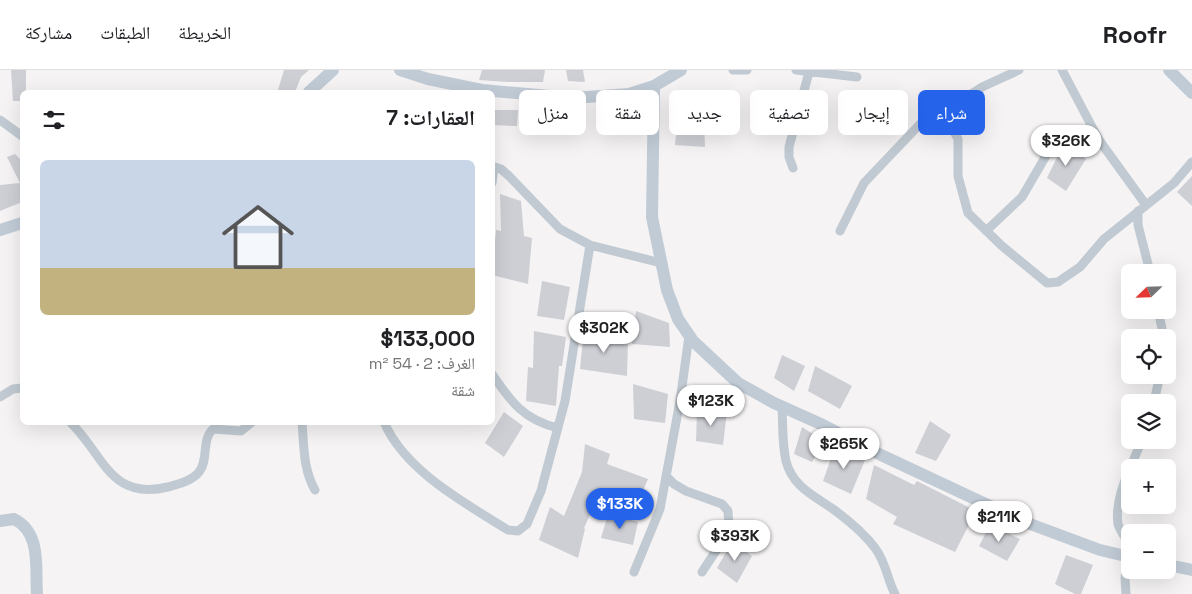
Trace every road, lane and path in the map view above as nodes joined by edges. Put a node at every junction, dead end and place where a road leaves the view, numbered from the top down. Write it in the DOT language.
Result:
graph roads {
  1 [pos="333,70"];
  2 [pos="400,70"];
  3 [pos="681,70"];
  4 [pos="733,70"];
  5 [pos="747,70"];
  6 [pos="796,70"];
  7 [pos="1019,70"];
  8 [pos="1062,70"];
  9 [pos="1169,70"];
  10 [pos="810,72"];
  11 [pos="858,77"];
  12 [pos="654,86"];
  13 [pos="311,90"];
  14 [pos="482,90"];
  15 [pos="977,90"];
  16 [pos="495,91"];
  17 [pos="1192,93"];
  18 [pos="0,120"];
  19 [pos="918,126"];
  20 [pos="20,135"];
  21 [pos="956,135"];
  22 [pos="1047,154"];
  23 [pos="1192,162"];
  24 [pos="495,168"];
  25 [pos="793,168"];
  26 [pos="1142,208"];
  27 [pos="20,224"];
  28 [pos="0,230"];
  29 [pos="840,231"];
  30 [pos="986,231"];
  31 [pos="590,244"];
  32 [pos="661,263"];
  33 [pos="1148,264"];
  34 [pos="689,336"];
  35 [pos="495,379"];
  36 [pos="20,388"];
  37 [pos="0,397"];
  38 [pos="782,407"];
  39 [pos="73,425"];
  40 [pos="248,425"];
  41 [pos="302,425"];
  42 [pos="386,425"];
  43 [pos="558,428"];
  44 [pos="666,476"];
  45 [pos="316,490"];
  46 [pos="1121,495"];
  47 [pos="0,521"];
  48 [pos="1121,532"];
  49 [pos="1121,552"];
  50 [pos="1176,567"];
  51 [pos="1192,570"];
  52 [pos="634,572"];
  53 [pos="702,572"];
  54 [pos="1125,579"];
  55 [pos="892,592"];
  56 [pos="37,594"];
  57 [pos="1126,594"];
  1 -- 13 [label="street"];
  2 -- 14 [label="street"];
  3 -- 12 [label="street"];
  4 -- 5 [label="street"];
  6 -- 10 [label="street"];
  7 -- 15 [label="street"];
  8 -- 26 [label="street"];
  9 -- 17 [label="street"];
  10 -- 11 [label="street"];
  10 -- 25 [label="street"];
  12 -- 16 [label="street"];
  12 -- 32 [label="street"];
  18 -- 20 [label="street"];
  19 -- 29 [label="street"];
  21 -- 30 [label="street"];
  22 -- 30 [label="street"];
  23 -- 26 [label="street"];
  24 -- 31 [label="street"];
  26 -- 30 [label="street"];
  26 -- 33 [label="street"];
  27 -- 28 [label="street"];
  31 -- 32 [label="street"];
  31 -- 43 [label="street"];
  32 -- 34 [label="street"];
  34 -- 38 [label="street"];
  34 -- 44 [label="street"];
  35 -- 43 [label="street"];
  36 -- 37 [label="street"];
  38 -- 49 [label="street"];
  38 -- 55 [label="street"];
  39 -- 40 [label="street"];
  41 -- 45 [label="street"];
  42 -- 43 [label="street"];
  44 -- 52 [label="street"];
  44 -- 53 [label="street"];
  46 -- 48 [label="street"];
  47 -- 56 [label="street"];
  50 -- 51 [label="street"];
  54 -- 57 [label="street"];
}
